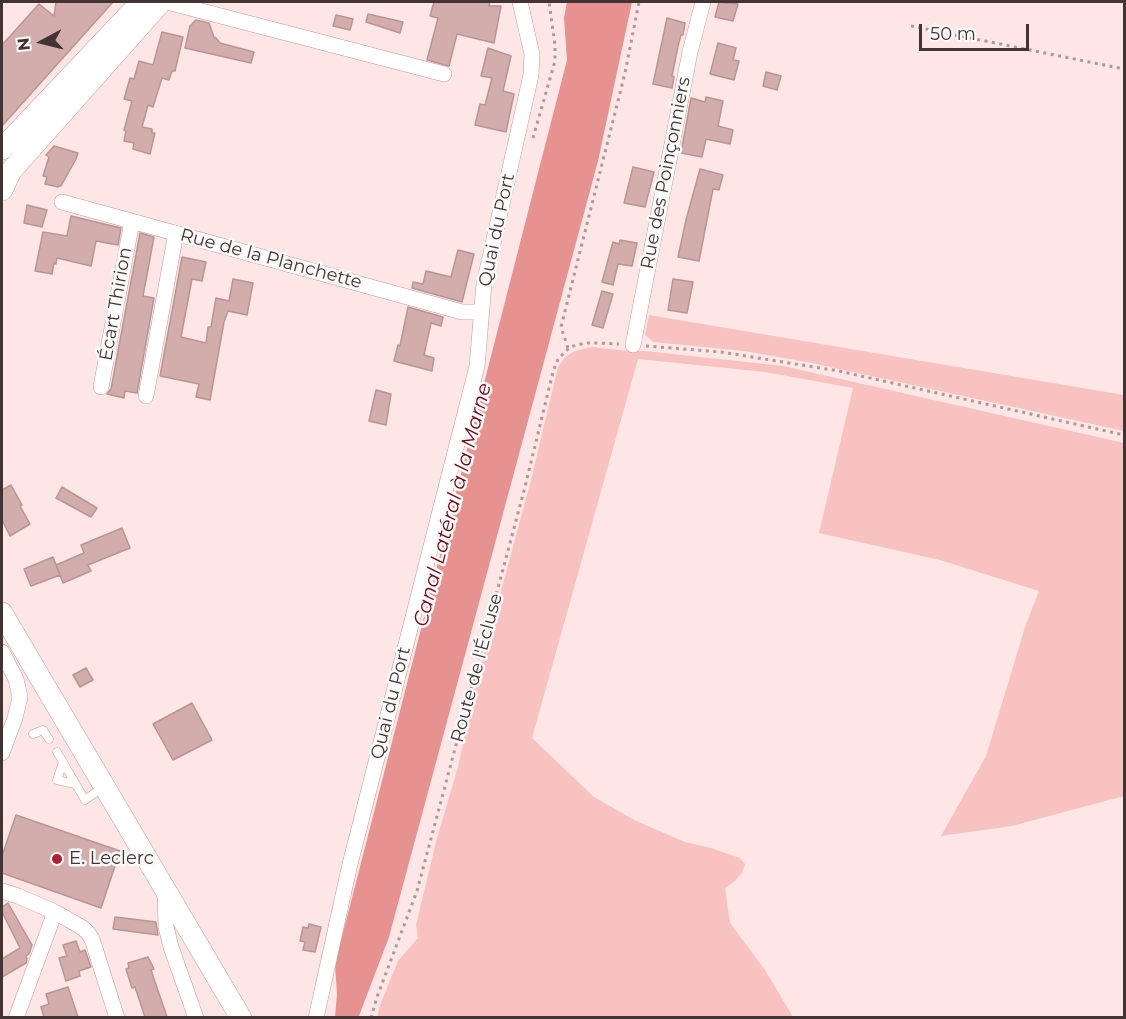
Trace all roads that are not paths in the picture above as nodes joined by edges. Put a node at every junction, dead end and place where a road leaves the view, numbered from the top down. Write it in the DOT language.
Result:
graph roads {
  1 [pos="141,2"];
  2 [pos="161,2"];
  3 [pos="167,2"];
  4 [pos="520,2"];
  5 [pos="703,2"];
  6 [pos="444,74"];
  7 [pos="2,149"];
  8 [pos="2,190"];
  9 [pos="62,202"];
  10 [pos="132,221"];
  11 [pos="176,233"];
  12 [pos="481,312"];
  13 [pos="633,345"];
  14 [pos="101,387"];
  15 [pos="146,396"];
  16 [pos="3,613"];
  17 [pos="2,652"];
  18 [pos="33,734"];
  19 [pos="49,739"];
  20 [pos="57,752"];
  21 [pos="2,753"];
  22 [pos="63,762"];
  23 [pos="75,784"];
  24 [pos="104,786"];
  25 [pos="165,889"];
  26 [pos="2,891"];
  27 [pos="55,912"];
  28 [pos="16,1017"];
  29 [pos="117,1017"];
  30 [pos="196,1017"];
  31 [pos="241,1017"];
  32 [pos="316,1017"];
  1 -- 7 [label="main road"];
  2 -- 8 [label="main road"];
  3 -- 6 [label="street"];
  4 -- 12 [label="street, Quai du Port"];
  5 -- 13 [label="street, Rue des Poinçonniers"];
  9 -- 10 [label="street, Rue de la Planchette"];
  10 -- 11 [label="street, Rue de la Planchette"];
  10 -- 14 [label="street, Écart Thirion"];
  11 -- 12 [label="street, Rue de la Planchette"];
  11 -- 15 [label="street"];
  12 -- 32 [label="street, Quai du Port"];
  16 -- 24 [label="main road"];
  17 -- 21 [label="street"];
  18 -- 19 [label="lane"];
  20 -- 22 [label="lane"];
  22 -- 23 [label="lane"];
  22 -- 23 [label="lane"];
  23 -- 24 [label="lane"];
  24 -- 25 [label="main road"];
  25 -- 30 [label="street"];
  25 -- 31 [label="main road"];
  26 -- 27 [label="street"];
  27 -- 28 [label="street"];
  27 -- 29 [label="street"];
}
